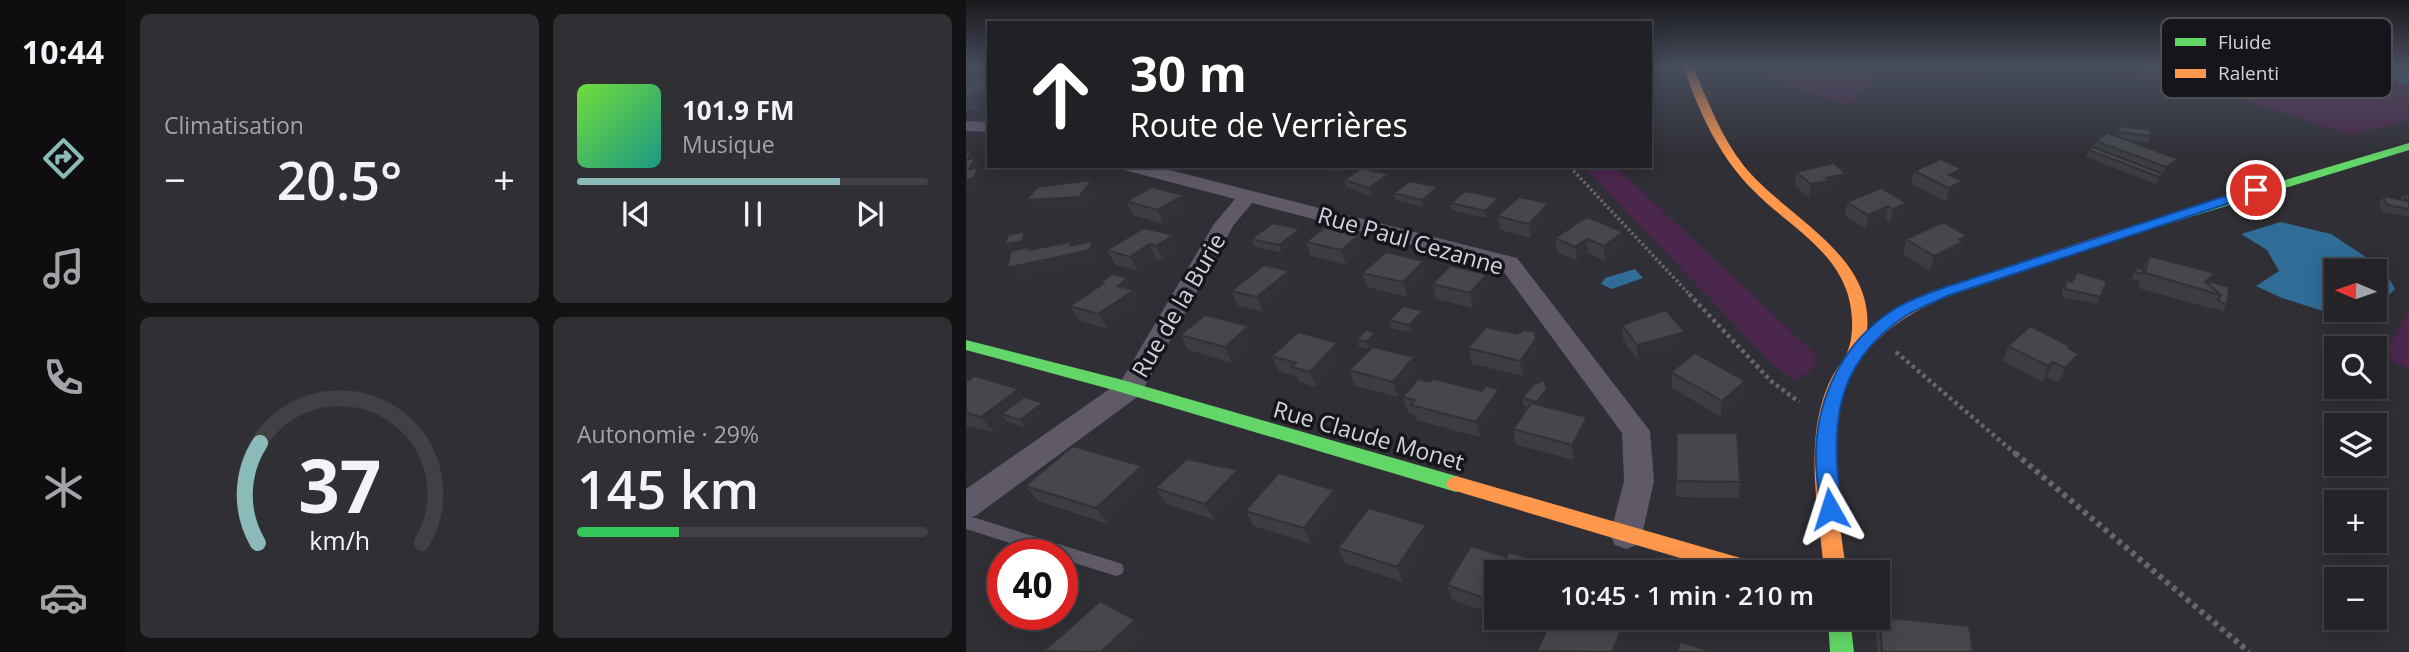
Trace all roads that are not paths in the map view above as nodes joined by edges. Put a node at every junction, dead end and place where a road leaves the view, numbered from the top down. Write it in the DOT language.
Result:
graph roads {
  1 [pos="1703,97"];
  2 [pos="966,126"];
  3 [pos="987,128"];
  4 [pos="2409,146"];
  5 [pos="1138,168"];
  6 [pos="1248,195"];
  7 [pos="966,345"];
  8 [pos="1856,353"];
  9 [pos="1131,388"];
  10 [pos="966,506"];
  11 [pos="966,522"];
  12 [pos="1626,535"];
  13 [pos="1715,560"];
  14 [pos="1834,560"];
  15 [pos="1115,569"];
  16 [pos="1840,630"];
  17 [pos="1842,652"];
  1 -- 8 [label="street"];
  2 -- 3 [label="street"];
  4 -- 8 [label="street"];
  5 -- 6 [label="street, Rue Paul Cezanne"];
  6 -- 9 [label="street, Rue de la Burie"];
  6 -- 12 [label="street, Rue Paul Cezanne"];
  7 -- 9 [label="street, Rue Claude Monet"];
  8 -- 14 [label="street"];
  9 -- 10 [label="street, Rue de la Burie"];
  9 -- 12 [label="street, Rue Claude Monet"];
  11 -- 15 [label="lane"];
  12 -- 13 [label="street, Rue Claude Monet"];
  16 -- 17 [label="street"];
}
